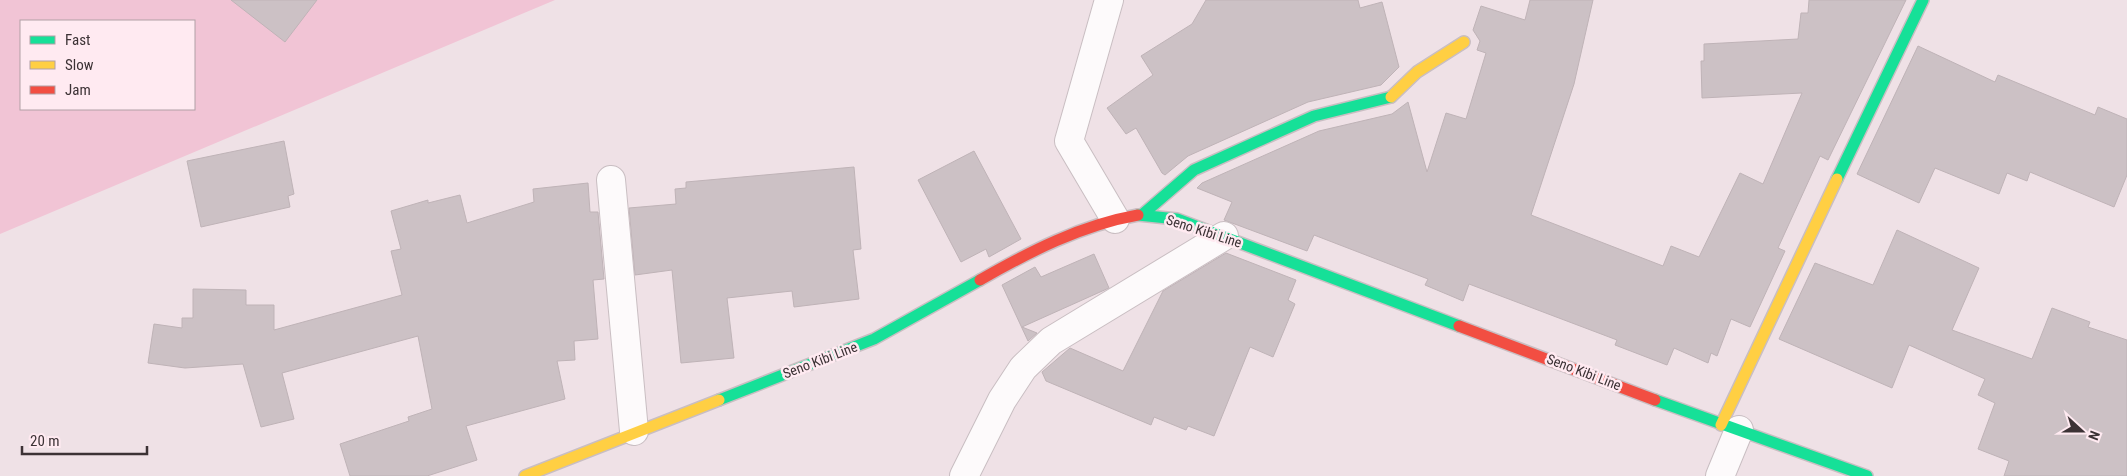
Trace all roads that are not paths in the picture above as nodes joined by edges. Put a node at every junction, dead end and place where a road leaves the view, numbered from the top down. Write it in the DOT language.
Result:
graph roads {
  1 [pos="1109,0"];
  2 [pos="1923,0"];
  3 [pos="1464,42"];
  4 [pos="611,180"];
  5 [pos="1143,214"];
  6 [pos="1115,219"];
  7 [pos="1224,236"];
  8 [pos="1730,427"];
  9 [pos="634,431"];
  10 [pos="525,476"];
  11 [pos="964,476"];
  12 [pos="1720,476"];
  13 [pos="1867,476"];
  1 -- 6 [label="street"];
  2 -- 8 [label="main road"];
  3 -- 5 [label="main road"];
  4 -- 9 [label="street"];
  5 -- 6 [label="main road, Seno Kibi Line"];
  5 -- 7 [label="main road, Seno Kibi Line"];
  6 -- 9 [label="main road, Seno Kibi Line"];
  7 -- 8 [label="main road, Seno Kibi Line"];
  7 -- 11 [label="street"];
  8 -- 12 [label="street"];
  8 -- 13 [label="main road, Seno Kibi Line"];
  9 -- 10 [label="main road, Seno Kibi Line"];
}
